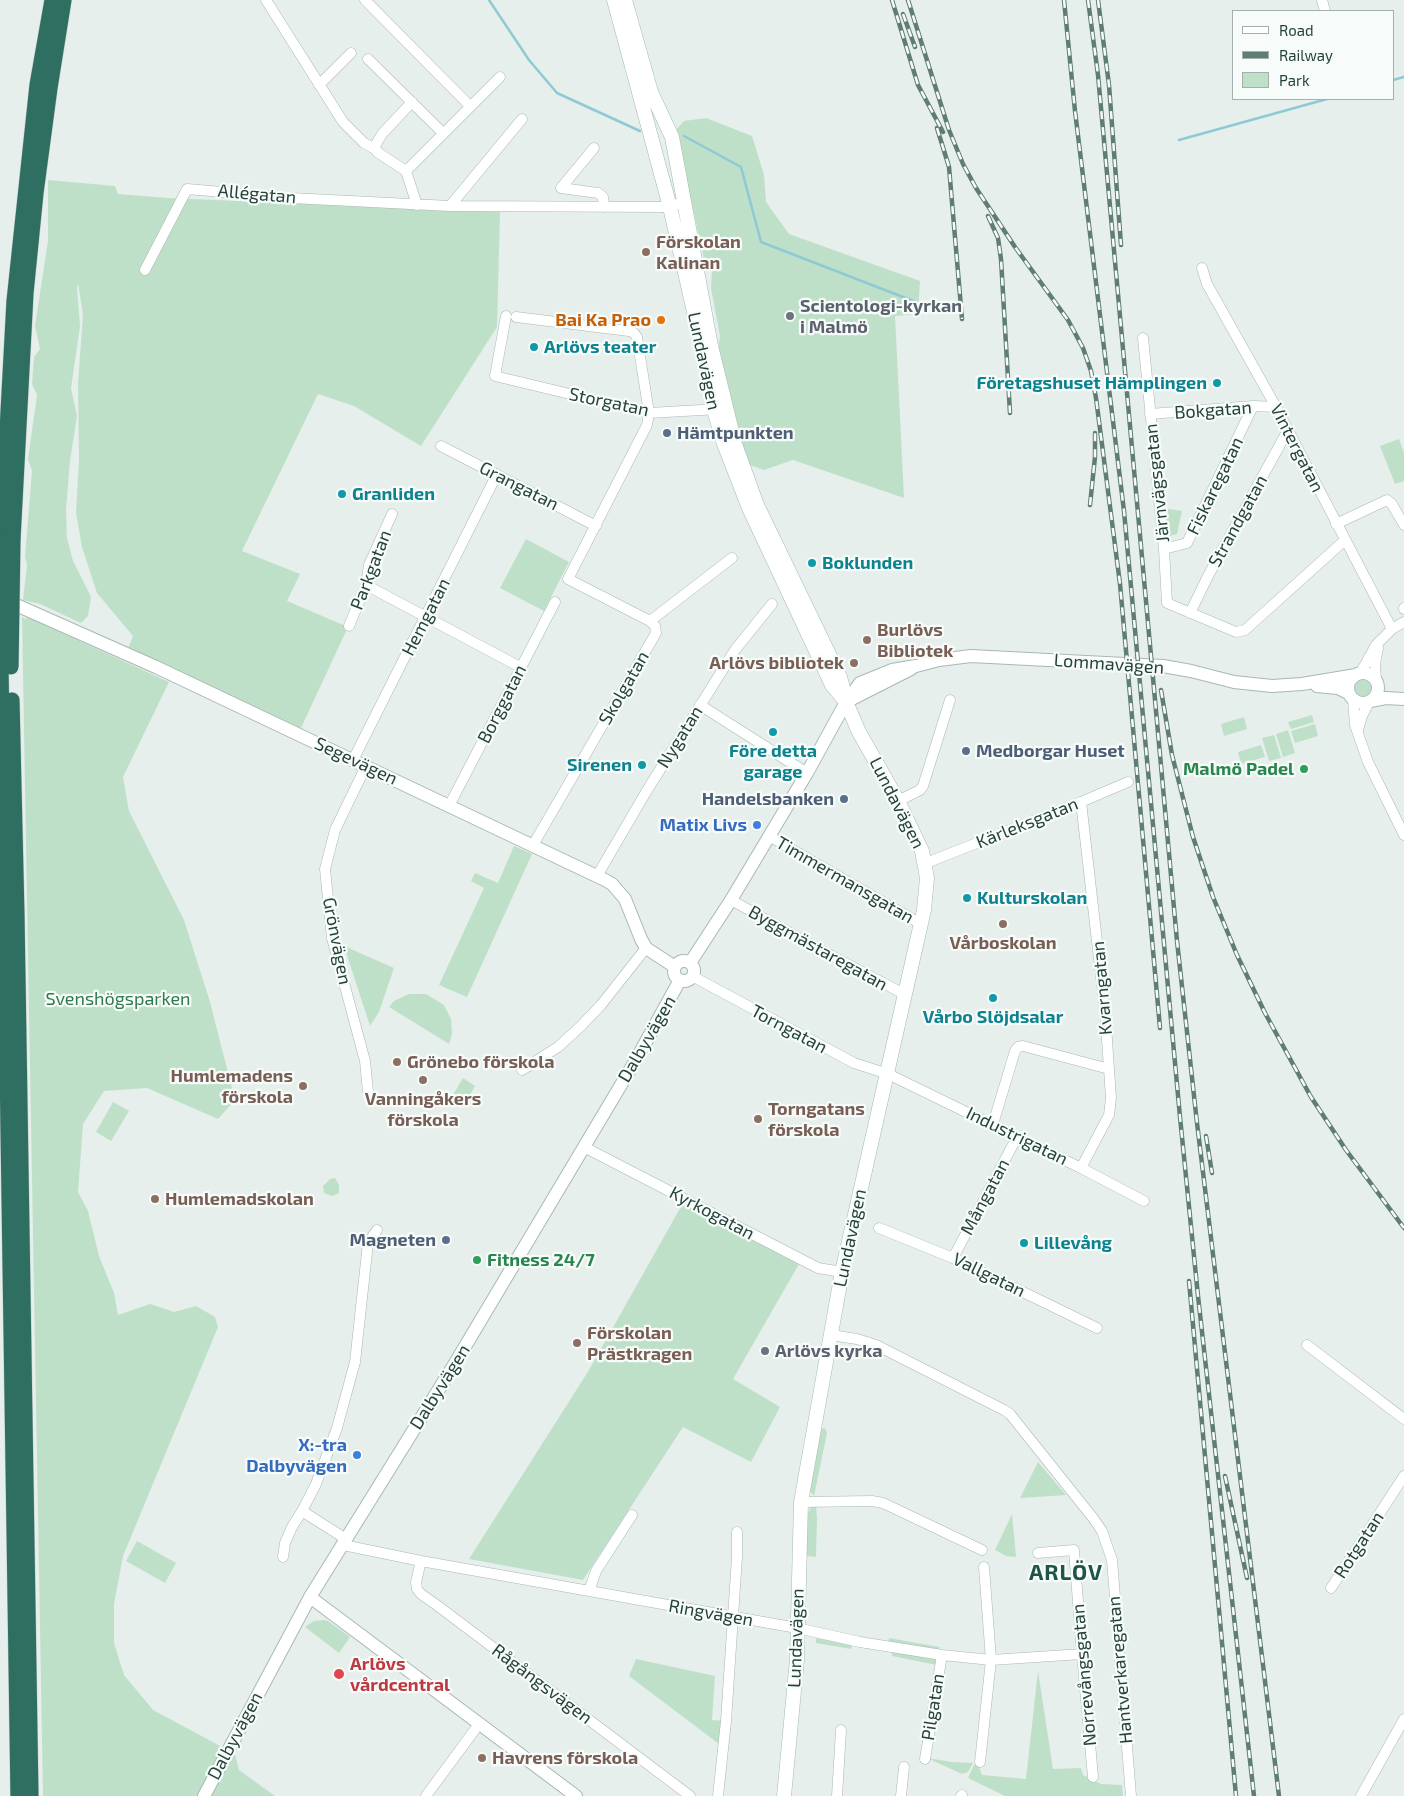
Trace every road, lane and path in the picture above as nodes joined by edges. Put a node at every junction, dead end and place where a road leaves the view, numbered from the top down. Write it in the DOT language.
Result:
graph roads {
  1 [pos="52,0"];
  2 [pos="64,0"];
  3 [pos="364,0"];
  4 [pos="614,0"];
  5 [pos="625,0"];
  6 [pos="270,2"];
  7 [pos="351,53"];
  8 [pos="368,59"];
  9 [pos="500,77"];
  10 [pos="319,85"];
  11 [pos="412,102"];
  12 [pos="470,106"];
  13 [pos="522,119"];
  14 [pos="444,133"];
  15 [pos="594,148"];
  16 [pos="374,149"];
  17 [pos="406,171"];
  18 [pos="684,201"];
  19 [pos="417,205"];
  20 [pos="450,206"];
  21 [pos="604,207"];
  22 [pos="670,207"];
  23 [pos="1202,268"];
  24 [pos="145,270"];
  25 [pos="1143,338"];
  26 [pos="1253,406"];
  27 [pos="1276,407"];
  28 [pos="719,408"];
  29 [pos="649,413"];
  30 [pos="1150,414"];
  31 [pos="1288,430"];
  32 [pos="441,446"];
  33 [pos="498,474"];
  34 [pos="392,514"];
  35 [pos="1336,524"];
  36 [pos="1404,525"];
  37 [pos="596,526"];
  38 [pos="7,540"];
  39 [pos="1345,540"];
  40 [pos="1164,549"];
  41 [pos="732,558"];
  42 [pos="366,585"];
  43 [pos="0,598"];
  44 [pos="555,602"];
  45 [pos="772,604"];
  46 [pos="1190,613"];
  47 [pos="426,617"];
  48 [pos="650,621"];
  49 [pos="1404,622"];
  50 [pos="350,626"];
  51 [pos="1392,629"];
  52 [pos="1383,638"];
  53 [pos="6,667"];
  54 [pos="520,667"];
  55 [pos="1358,675"];
  56 [pos="1376,682"];
  57 [pos="1302,684"];
  58 [pos="1351,696"];
  59 [pos="1404,698"];
  60 [pos="950,700"];
  61 [pos="1370,701"];
  62 [pos="846,702"];
  63 [pos="700,705"];
  64 [pos="1357,733"];
  65 [pos="353,760"];
  66 [pos="366,766"];
  67 [pos="807,773"];
  68 [pos="1128,782"];
  69 [pos="898,801"];
  70 [pos="1081,802"];
  71 [pos="449,806"];
  72 [pos="1404,835"];
  73 [pos="769,836"];
  74 [pos="533,845"];
  75 [pos="926,863"];
  76 [pos="597,876"];
  77 [pos="731,900"];
  78 [pos="921,924"];
  79 [pos="646,948"];
  80 [pos="690,963"];
  81 [pos="675,967"];
  82 [pos="686,978"];
  83 [pos="906,995"];
  84 [pos="1109,1069"];
  85 [pos="522,1070"];
  86 [pos="888,1074"];
  87 [pos="368,1092"];
  88 [pos="993,1124"];
  89 [pos="1018,1137"];
  90 [pos="584,1147"];
  91 [pos="1081,1168"];
  92 [pos="1144,1201"];
  93 [pos="878,1228"];
  94 [pos="377,1230"];
  95 [pos="953,1258"];
  96 [pos="842,1272"];
  97 [pos="1097,1328"];
  98 [pos="832,1335"];
  99 [pos="1308,1345"];
  100 [pos="1404,1419"];
  101 [pos="1404,1476"];
  102 [pos="801,1502"];
  103 [pos="302,1511"];
  104 [pos="632,1515"];
  105 [pos="737,1532"];
  106 [pos="344,1542"];
  107 [pos="982,1550"];
  108 [pos="1038,1553"];
  109 [pos="283,1556"];
  110 [pos="421,1561"];
  111 [pos="984,1567"];
  112 [pos="1331,1588"];
  113 [pos="589,1591"];
  114 [pos="310,1597"];
  115 [pos="732,1617"];
  116 [pos="797,1628"];
  117 [pos="1082,1654"];
  118 [pos="942,1655"];
  119 [pos="991,1660"];
  120 [pos="1404,1719"];
  121 [pos="479,1724"];
  122 [pos="841,1730"];
  123 [pos="925,1759"];
  124 [pos="980,1762"];
  125 [pos="904,1767"];
  126 [pos="1094,1777"];
  127 [pos="18,1796"];
  128 [pos="31,1796"];
  129 [pos="204,1796"];
  130 [pos="426,1796"];
  131 [pos="576,1796"];
  132 [pos="690,1796"];
  133 [pos="718,1796"];
  134 [pos="784,1796"];
  135 [pos="837,1796"];
  136 [pos="901,1796"];
  137 [pos="1131,1796"];
  138 [pos="1362,1796"];
  1 -- 38 [label="highway"];
  2 -- 38 [label="highway"];
  3 -- 12 [label="street"];
  4 -- 22 [label="main road, Lundavägen"];
  5 -- 18 [label="main road, Lundavägen"];
  6 -- 10 [label="street"];
  7 -- 10 [label="street"];
  8 -- 11 [label="street"];
  9 -- 12 [label="street"];
  10 -- 16 [label="street"];
  11 -- 14 [label="street"];
  11 -- 16 [label="street"];
  12 -- 14 [label="street"];
  13 -- 20 [label="street"];
  14 -- 17 [label="street"];
  15 -- 21 [label="street"];
  16 -- 17 [label="street"];
  17 -- 19 [label="street"];
  18 -- 22 [label="street, Allégatan"];
  18 -- 28 [label="main road, Lundavägen"];
  19 -- 20 [label="street, Allégatan"];
  19 -- 24 [label="street, Allégatan"];
  20 -- 21 [label="street, Allégatan"];
  21 -- 22 [label="street, Allégatan"];
  22 -- 28 [label="main road, Lundavägen"];
  23 -- 27 [label="street, Vintergatan"];
  25 -- 30 [label="street, Järnvägsgatan"];
  26 -- 27 [label="street, Bokgatan"];
  26 -- 30 [label="street, Bokgatan"];
  26 -- 40 [label="street, Fiskaregatan"];
  27 -- 31 [label="street, Vintergatan"];
  28 -- 29 [label="street, Storgatan"];
  28 -- 62 [label="main road, Lundavägen"];
  29 -- 29 [label="street, Storgatan"];
  29 -- 37 [label="street"];
  30 -- 40 [label="street, Järnvägsgatan"];
  31 -- 35 [label="street, Vintergatan"];
  31 -- 46 [label="street, Strandgatan"];
  32 -- 33 [label="street, Grangatan"];
  33 -- 37 [label="street, Grangatan"];
  33 -- 47 [label="street, Hemgatan"];
  34 -- 42 [label="street, Parkgatan"];
  35 -- 36 [label="street"];
  35 -- 39 [label="street, Vintergatan"];
  37 -- 48 [label="street"];
  38 -- 53 [label="highway, bridge"];
  39 -- 46 [label="street"];
  39 -- 51 [label="street, Vintergatan"];
  40 -- 46 [label="street, Järnvägsgatan"];
  41 -- 48 [label="street"];
  42 -- 47 [label="street"];
  42 -- 50 [label="street, Parkgatan"];
  43 -- 65 [label="street, Segevägen"];
  44 -- 54 [label="street, Borggatan"];
  45 -- 63 [label="street, Nygatan"];
  47 -- 54 [label="street"];
  47 -- 65 [label="street, Hemgatan"];
  48 -- 74 [label="street, Skolgatan"];
  49 -- 51 [label="street"];
  51 -- 52 [label="street"];
  52 -- 55 [label="street"];
  52 -- 56 [label="street"];
  53 -- 127 [label="highway"];
  53 -- 128 [label="highway"];
  54 -- 71 [label="street, Borggatan"];
  55 -- 56 [label="street, Lommavägen"];
  55 -- 57 [label="street, Lommavägen"];
  55 -- 58 [label="street"];
  56 -- 59 [label="street, Lommavägen"];
  56 -- 61 [label="street"];
  57 -- 58 [label="street, Lommavägen"];
  57 -- 62 [label="street, Lommavägen"];
  58 -- 61 [label="street, Lommavägen"];
  58 -- 64 [label="street"];
  59 -- 61 [label="street, Lommavägen"];
  60 -- 69 [label="street"];
  61 -- 64 [label="street"];
  62 -- 67 [label="street"];
  62 -- 69 [label="main road, Lundavägen"];
  63 -- 67 [label="street"];
  63 -- 76 [label="street, Nygatan"];
  64 -- 72 [label="street"];
  65 -- 66 [label="street, Segevägen"];
  66 -- 71 [label="street, Segevägen"];
  66 -- 87 [label="street, Grönvägen"];
  67 -- 73 [label="street"];
  68 -- 70 [label="street, Kärleksgatan"];
  69 -- 75 [label="main road, Lundavägen"];
  70 -- 75 [label="street, Kärleksgatan"];
  70 -- 84 [label="street, Kvarngatan"];
  71 -- 74 [label="street, Segevägen"];
  73 -- 77 [label="street"];
  73 -- 78 [label="street, Timmermansgatan"];
  74 -- 76 [label="street, Segevägen"];
  75 -- 78 [label="main road, Lundavägen"];
  76 -- 79 [label="street, Segevägen"];
  77 -- 80 [label="street"];
  77 -- 83 [label="street, Byggmästaregatan"];
  78 -- 83 [label="main road, Lundavägen"];
  79 -- 81 [label="street"];
  79 -- 85 [label="street"];
  80 -- 81 [label="street"];
  80 -- 82 [label="street"];
  81 -- 82 [label="street"];
  82 -- 86 [label="street, Torngatan"];
  82 -- 90 [label="street, Dalbyvägen"];
  83 -- 86 [label="main road, Lundavägen"];
  84 -- 88 [label="street"];
  84 -- 91 [label="street, Kvarngatan"];
  86 -- 88 [label="street, Industrigatan"];
  86 -- 96 [label="main road, Lundavägen"];
  88 -- 89 [label="street, Industrigatan"];
  89 -- 91 [label="street, Industrigatan"];
  89 -- 95 [label="street, Mångatan"];
  90 -- 96 [label="street, Kyrkogatan"];
  90 -- 106 [label="street, Dalbyvägen"];
  91 -- 92 [label="street, Industrigatan"];
  93 -- 95 [label="street, Vallgatan"];
  94 -- 103 [label="street"];
  95 -- 97 [label="street, Vallgatan"];
  96 -- 98 [label="main road, Lundavägen"];
  98 -- 102 [label="main road, Lundavägen"];
  98 -- 137 [label="street, Hantverkaregatan"];
  99 -- 100 [label="street"];
  101 -- 112 [label="street, Rotgatan"];
  102 -- 107 [label="street"];
  102 -- 116 [label="main road, Lundavägen"];
  103 -- 106 [label="street"];
  103 -- 109 [label="street"];
  104 -- 113 [label="street"];
  105 -- 115 [label="street"];
  106 -- 110 [label="street, Ringvägen"];
  106 -- 114 [label="street, Dalbyvägen"];
  108 -- 117 [label="street, Norrevångsgatan"];
  110 -- 113 [label="street, Ringvägen"];
  110 -- 132 [label="street, Rågångsvägen"];
  111 -- 119 [label="street"];
  113 -- 115 [label="street, Ringvägen"];
  114 -- 121 [label="street"];
  114 -- 129 [label="street, Dalbyvägen"];
  115 -- 116 [label="street, Ringvägen"];
  115 -- 133 [label="street"];
  116 -- 118 [label="street, Ringvägen"];
  116 -- 134 [label="main road, Lundavägen"];
  117 -- 119 [label="street, Ringvägen"];
  117 -- 126 [label="street, Norrevångsgatan"];
  118 -- 119 [label="street, Ringvägen"];
  118 -- 123 [label="street, Pilgatan"];
  119 -- 124 [label="street"];
  120 -- 138 [label="street"];
  121 -- 130 [label="street"];
  121 -- 131 [label="street"];
  122 -- 135 [label="street"];
  125 -- 136 [label="street"];
}
